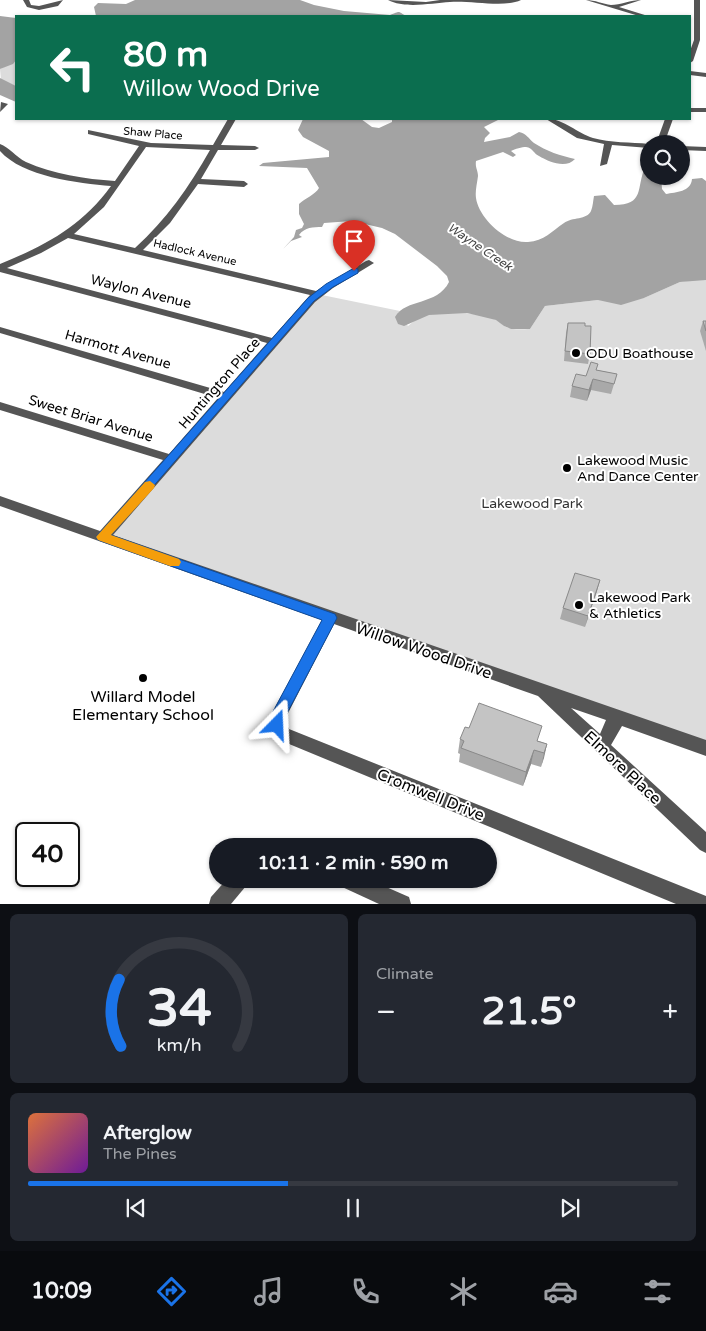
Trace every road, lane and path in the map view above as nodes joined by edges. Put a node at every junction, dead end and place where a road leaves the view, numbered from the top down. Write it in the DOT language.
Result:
graph roads {
  1 [pos="26,0"];
  2 [pos="60,0"];
  3 [pos="391,0"];
  4 [pos="452,0"];
  5 [pos="504,0"];
  6 [pos="518,0"];
  7 [pos="589,0"];
  8 [pos="638,0"];
  9 [pos="697,0"];
  10 [pos="616,6"];
  11 [pos="637,14"];
  12 [pos="632,15"];
  13 [pos="641,15"];
  14 [pos="693,26"];
  15 [pos="706,28"];
  16 [pos="696,45"];
  17 [pos="691,58"];
  18 [pos="691,73"];
  19 [pos="706,75"];
  20 [pos="691,110"];
  21 [pos="706,110"];
  22 [pos="231,120"];
  23 [pos="552,120"];
  24 [pos="670,120"];
  25 [pos="91,132"];
  26 [pos="664,135"];
  27 [pos="144,144"];
  28 [pos="608,144"];
  29 [pos="0,146"];
  30 [pos="640,146"];
  31 [pos="215,147"];
  32 [pos="255,148"];
  33 [pos="690,148"];
  34 [pos="706,149"];
  35 [pos="604,164"];
  36 [pos="196,181"];
  37 [pos="116,184"];
  38 [pos="244,184"];
  39 [pos="67,235"];
  40 [pos="137,251"];
  41 [pos="369,262"];
  42 [pos="0,268"];
  43 [pos="317,294"];
  44 [pos="0,330"];
  45 [pos="274,342"];
  46 [pos="227,397"];
  47 [pos="0,406"];
  48 [pos="173,459"];
  49 [pos="0,501"];
  50 [pos="102,537"];
  51 [pos="330,618"];
  52 [pos="541,690"];
  53 [pos="615,716"];
  54 [pos="601,746"];
  55 [pos="706,748"];
  56 [pos="706,844"];
  57 [pos="231,888"];
  58 [pos="366,888"];
  59 [pos="218,904"];
  60 [pos="402,904"];
  61 [pos="701,904"];
  1 -- 2 [label="street"];
  3 -- 4 [label="street"];
  4 -- 5 [label="street"];
  5 -- 6 [label="street"];
  7 -- 10 [label="street"];
  8 -- 10 [label="street"];
  9 -- 14 [label="street"];
  10 -- 11 [label="street"];
  11 -- 12 [label="street"];
  11 -- 13 [label="street"];
  14 -- 15 [label="street"];
  14 -- 16 [label="street"];
  16 -- 17 [label="street"];
  18 -- 19 [label="street"];
  20 -- 21 [label="street"];
  22 -- 31 [label="street"];
  23 -- 28 [label="street"];
  24 -- 26 [label="street"];
  25 -- 27 [label="street, Shaw Place"];
  27 -- 31 [label="street, Shaw Place"];
  27 -- 37 [label="street"];
  28 -- 30 [label="street"];
  28 -- 35 [label="street"];
  29 -- 37 [label="street"];
  31 -- 32 [label="street, Shaw Place"];
  31 -- 36 [label="street"];
  33 -- 34 [label="street"];
  36 -- 38 [label="street"];
  36 -- 40 [label="street"];
  37 -- 39 [label="street"];
  39 -- 40 [label="street, Hadlock Avenue"];
  39 -- 42 [label="street"];
  40 -- 43 [label="street, Hadlock Avenue"];
  41 -- 43 [label="street, Huntington Place"];
  42 -- 45 [label="street, Waylon Avenue"];
  43 -- 45 [label="street, Huntington Place"];
  44 -- 46 [label="street, Harmott Avenue"];
  45 -- 46 [label="street, Huntington Place"];
  46 -- 48 [label="street, Huntington Place"];
  47 -- 48 [label="street, Sweet Briar Avenue"];
  48 -- 50 [label="street, Huntington Place"];
  49 -- 50 [label="street, Willow Wood Drive"];
  50 -- 51 [label="street, Willow Wood Drive"];
  51 -- 52 [label="street, Willow Wood Drive"];
  51 -- 61 [label="street, Cromwell Drive"];
  52 -- 53 [label="street, Willow Wood Drive"];
  52 -- 54 [label="street, Elmore Place"];
  53 -- 54 [label="street"];
  53 -- 55 [label="street, Willow Wood Drive"];
  54 -- 56 [label="street, Elmore Place"];
  57 -- 59 [label="street"];
  58 -- 60 [label="street"];
}
